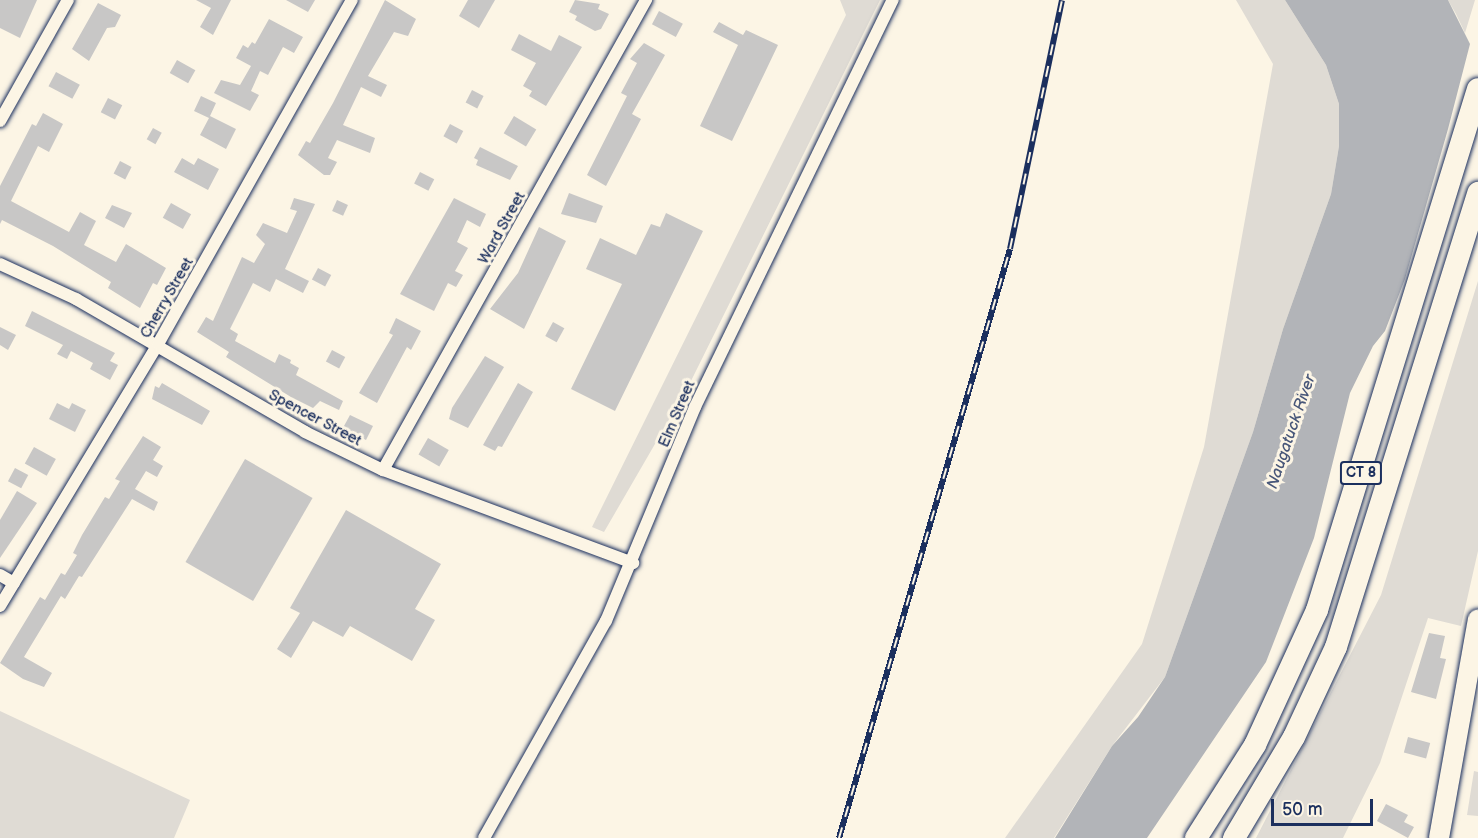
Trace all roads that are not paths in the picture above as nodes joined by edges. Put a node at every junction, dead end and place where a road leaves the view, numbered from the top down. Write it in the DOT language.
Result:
graph roads {
  1 [pos="68,0"];
  2 [pos="352,0"];
  3 [pos="646,0"];
  4 [pos="893,0"];
  5 [pos="1478,89"];
  6 [pos="0,121"];
  7 [pos="1478,193"];
  8 [pos="0,264"];
  9 [pos="158,344"];
  10 [pos="383,470"];
  11 [pos="633,562"];
  12 [pos="0,574"];
  13 [pos="14,583"];
  14 [pos="0,606"];
  15 [pos="1478,619"];
  16 [pos="484,838"];
  17 [pos="1197,838"];
  18 [pos="1234,838"];
  19 [pos="1439,838"];
  1 -- 6 [label="street"];
  2 -- 9 [label="street, Cherry Street"];
  3 -- 10 [label="street, Ward Street"];
  4 -- 11 [label="street, Elm Street"];
  5 -- 17 [label="highway, CT 8"];
  7 -- 18 [label="highway, CT 8"];
  8 -- 9 [label="street, Spencer Street"];
  9 -- 10 [label="street, Spencer Street"];
  9 -- 13 [label="street, Cherry Street"];
  10 -- 11 [label="street, Spencer Street"];
  11 -- 16 [label="street, Elm Street"];
  12 -- 13 [label="street"];
  13 -- 14 [label="street, Cherry Street"];
  15 -- 19 [label="main road"];
}
